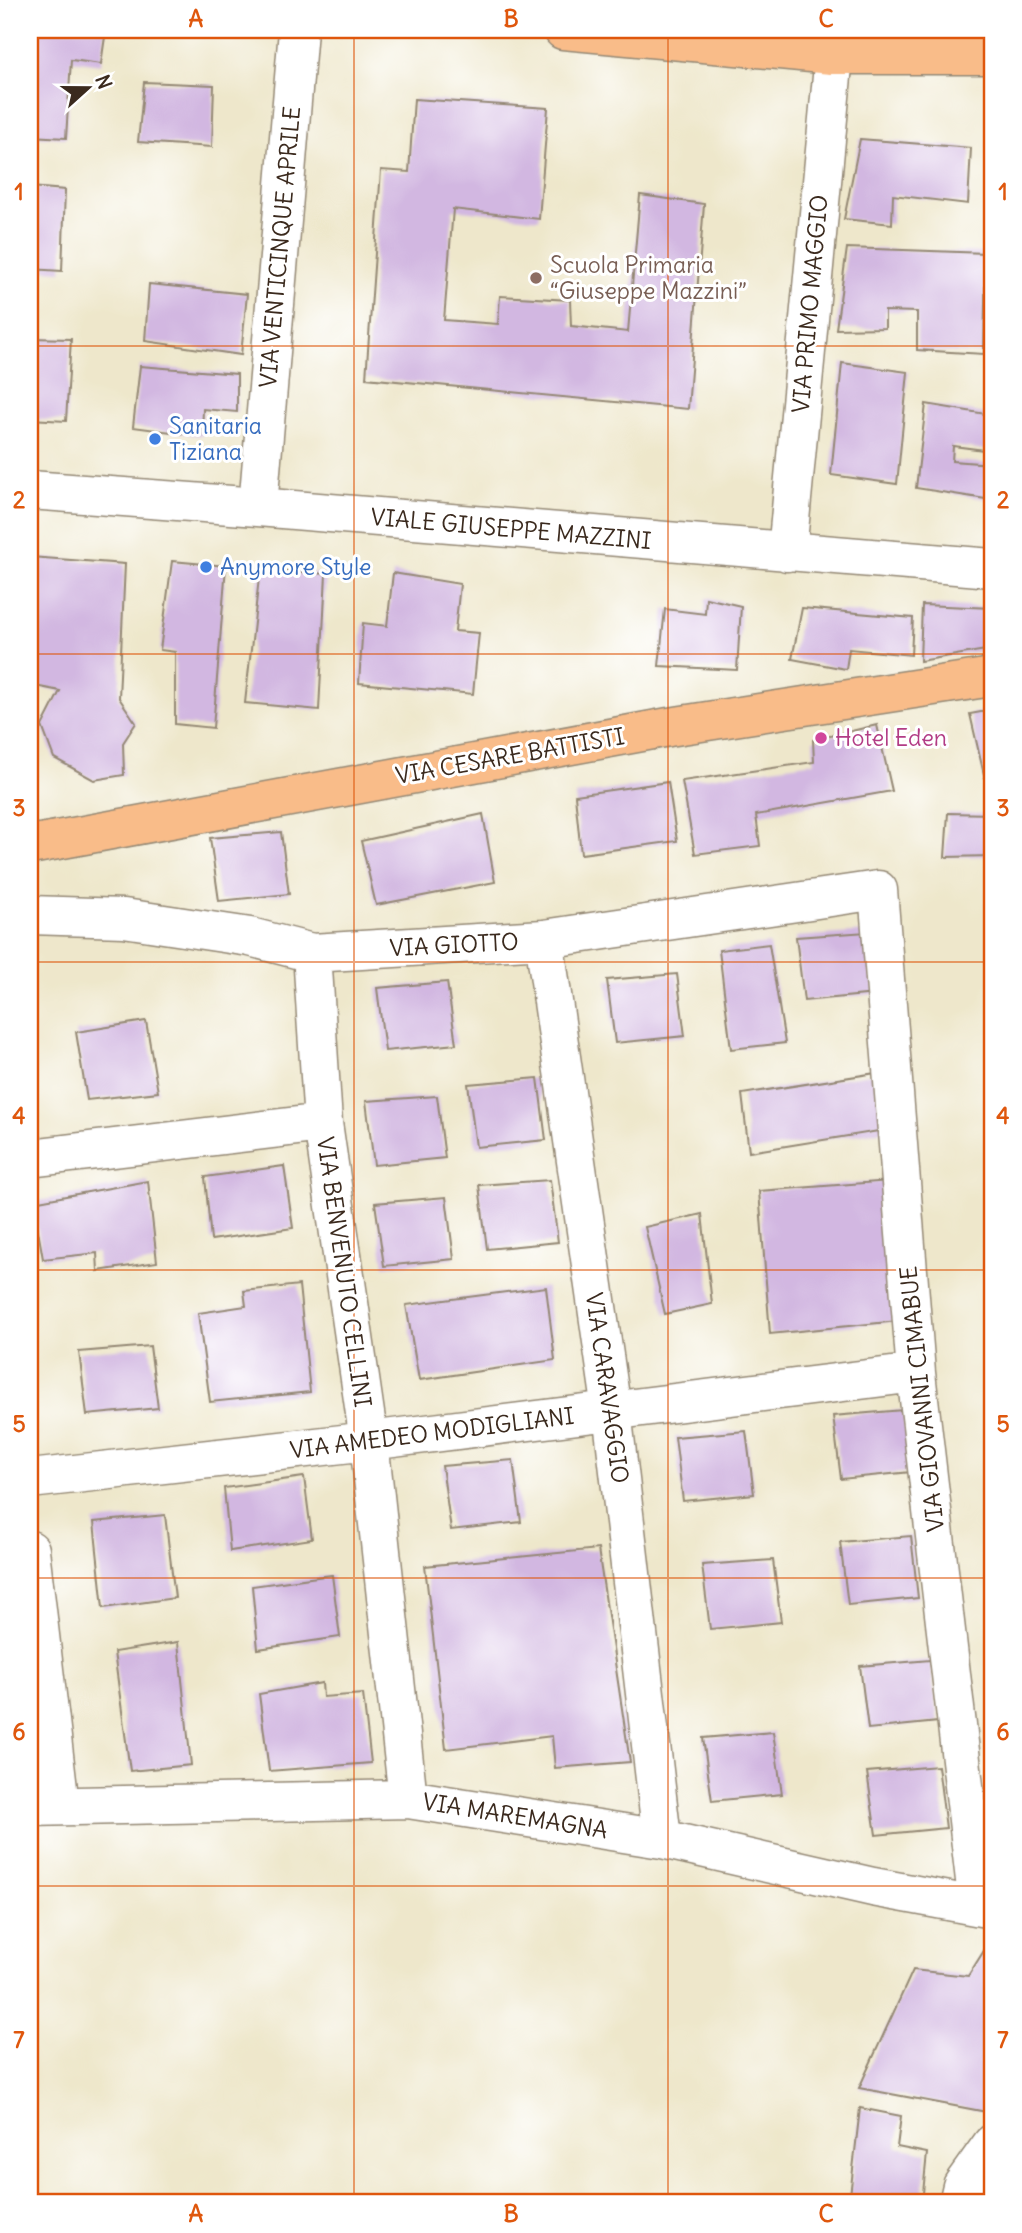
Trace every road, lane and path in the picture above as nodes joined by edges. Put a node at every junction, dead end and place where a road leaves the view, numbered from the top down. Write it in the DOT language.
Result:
graph roads {
  1 [pos="298,30"];
  2 [pos="563,30"];
  3 [pos="834,55"];
  4 [pos="992,55"];
  5 [pos="30,490"];
  6 [pos="258,507"];
  7 [pos="788,552"];
  8 [pos="992,568"];
  9 [pos="992,677"];
  10 [pos="30,845"];
  11 [pos="878,890"];
  12 [pos="30,915"];
  13 [pos="544,939"];
  14 [pos="312,953"];
  15 [pos="323,1123"];
  16 [pos="30,1158"];
  17 [pos="916,1373"];
  18 [pos="612,1411"];
  19 [pos="369,1441"];
  20 [pos="30,1479"];
  21 [pos="30,1550"];
  22 [pos="408,1799"];
  23 [pos="45,1806"];
  24 [pos="662,1839"];
  25 [pos="985,1908"];
  26 [pos="992,2144"];
  27 [pos="958,2203"];
  1 -- 6 [label="street, VIA VENTICINQUE APRILE"];
  2 -- 3 [label="main road"];
  3 -- 4 [label="main road"];
  3 -- 7 [label="street, VIA PRIMO MAGGIO"];
  5 -- 6 [label="street, VIALE GIUSEPPE MAZZINI"];
  6 -- 7 [label="street, VIALE GIUSEPPE MAZZINI"];
  7 -- 8 [label="street, VIALE GIUSEPPE MAZZINI"];
  9 -- 10 [label="main road, VIA CESARE BATTISTI"];
  11 -- 13 [label="street, VIA GIOTTO"];
  11 -- 17 [label="street, VIA GIOVANNI CIMABUE"];
  12 -- 14 [label="street, VIA GIOTTO"];
  13 -- 14 [label="street, VIA GIOTTO"];
  13 -- 18 [label="street, VIA CARAVAGGIO"];
  14 -- 15 [label="street, VIA BENVENUTO CELLINI"];
  15 -- 16 [label="street"];
  15 -- 19 [label="street, VIA BENVENUTO CELLINI"];
  17 -- 18 [label="street, VIA AMEDEO MODIGLIANI"];
  17 -- 25 [label="street, VIA GIOVANNI CIMABUE"];
  18 -- 19 [label="street, VIA AMEDEO MODIGLIANI"];
  18 -- 24 [label="street, VIA CARAVAGGIO"];
  19 -- 20 [label="street, VIA AMEDEO MODIGLIANI"];
  19 -- 22 [label="street, VIA BENVENUTO CELLINI"];
  21 -- 23 [label="street"];
  22 -- 23 [label="street, VIA MAREMAGNA"];
  22 -- 24 [label="street, VIA MAREMAGNA"];
  24 -- 25 [label="street, VIA MAREMAGNA"];
  26 -- 27 [label="street"];
}
